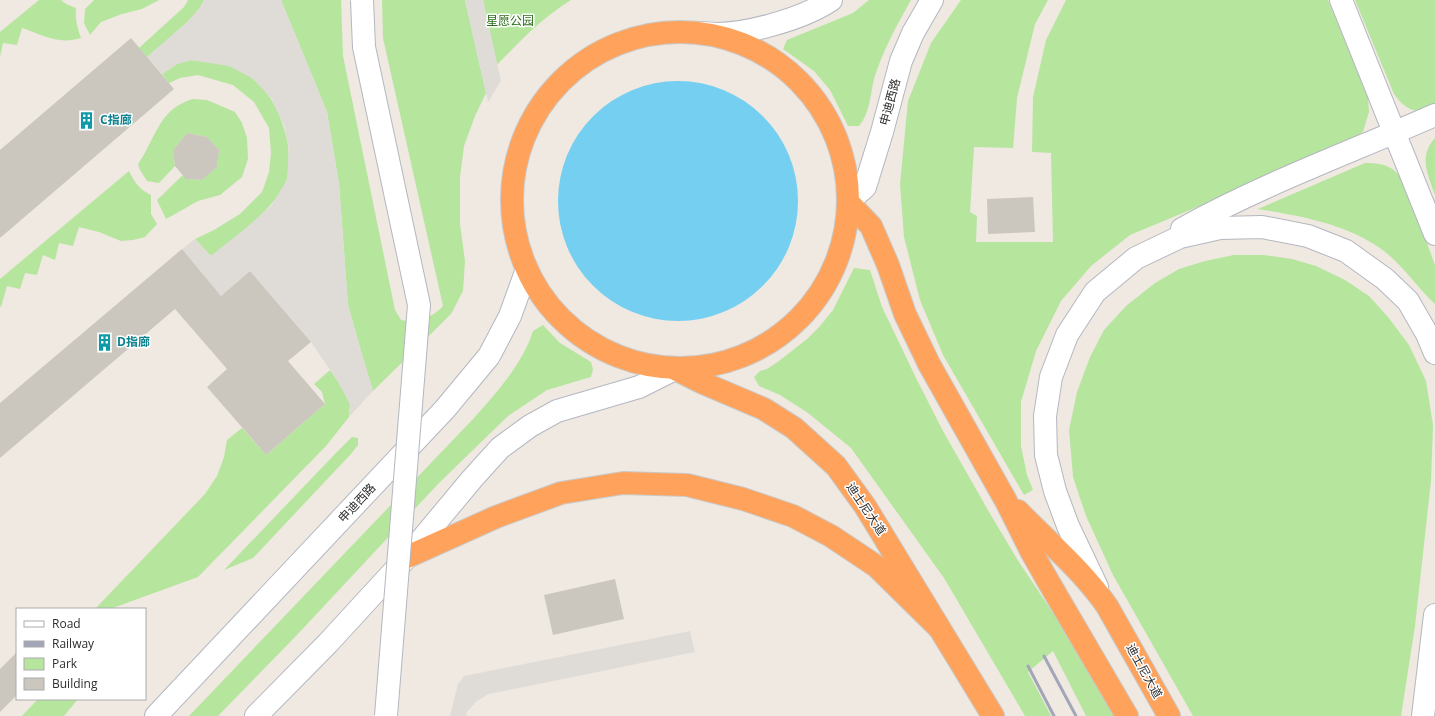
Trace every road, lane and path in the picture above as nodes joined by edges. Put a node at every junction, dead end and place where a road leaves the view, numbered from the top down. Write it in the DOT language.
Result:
graph roads {
  1 [pos="362,0"];
  2 [pos="831,0"];
  3 [pos="932,0"];
  4 [pos="1341,0"];
  5 [pos="704,33"];
  6 [pos="1435,115"];
  7 [pos="1395,133"];
  8 [pos="848,202"];
  9 [pos="1435,234"];
  10 [pos="1136,258"];
  11 [pos="526,269"];
  12 [pos="1435,354"];
  13 [pos="675,369"];
  14 [pos="1006,501"];
  15 [pos="407,557"];
  16 [pos="1107,606"];
  17 [pos="1435,615"];
  18 [pos="938,627"];
  19 [pos="156,716"];
  20 [pos="256,716"];
  21 [pos="386,716"];
  22 [pos="993,716"];
  23 [pos="1127,716"];
  24 [pos="1169,716"];
  25 [pos="1422,716"];
  1 -- 21 [label="street, bridge"];
  2 -- 5 [label="street"];
  3 -- 8 [label="street, 申迪西路"];
  4 -- 7 [label="street"];
  5 -- 8 [label="highway"];
  5 -- 11 [label="highway"];
  6 -- 7 [label="street"];
  7 -- 9 [label="street"];
  7 -- 10 [label="street"];
  8 -- 13 [label="highway"];
  8 -- 14 [label="highway, 迪士尼大道"];
  10 -- 12 [label="street"];
  10 -- 16 [label="street"];
  11 -- 13 [label="highway"];
  11 -- 19 [label="street, 申迪西路"];
  13 -- 15 [label="street"];
  13 -- 18 [label="highway, 迪士尼大道"];
  14 -- 16 [label="highway, 迪士尼大道"];
  14 -- 23 [label="highway, 迪士尼大道"];
  15 -- 18 [label="highway"];
  15 -- 20 [label="street"];
  16 -- 24 [label="highway, 迪士尼大道"];
  17 -- 25 [label="street"];
  18 -- 22 [label="highway, 迪士尼大道"];
}
